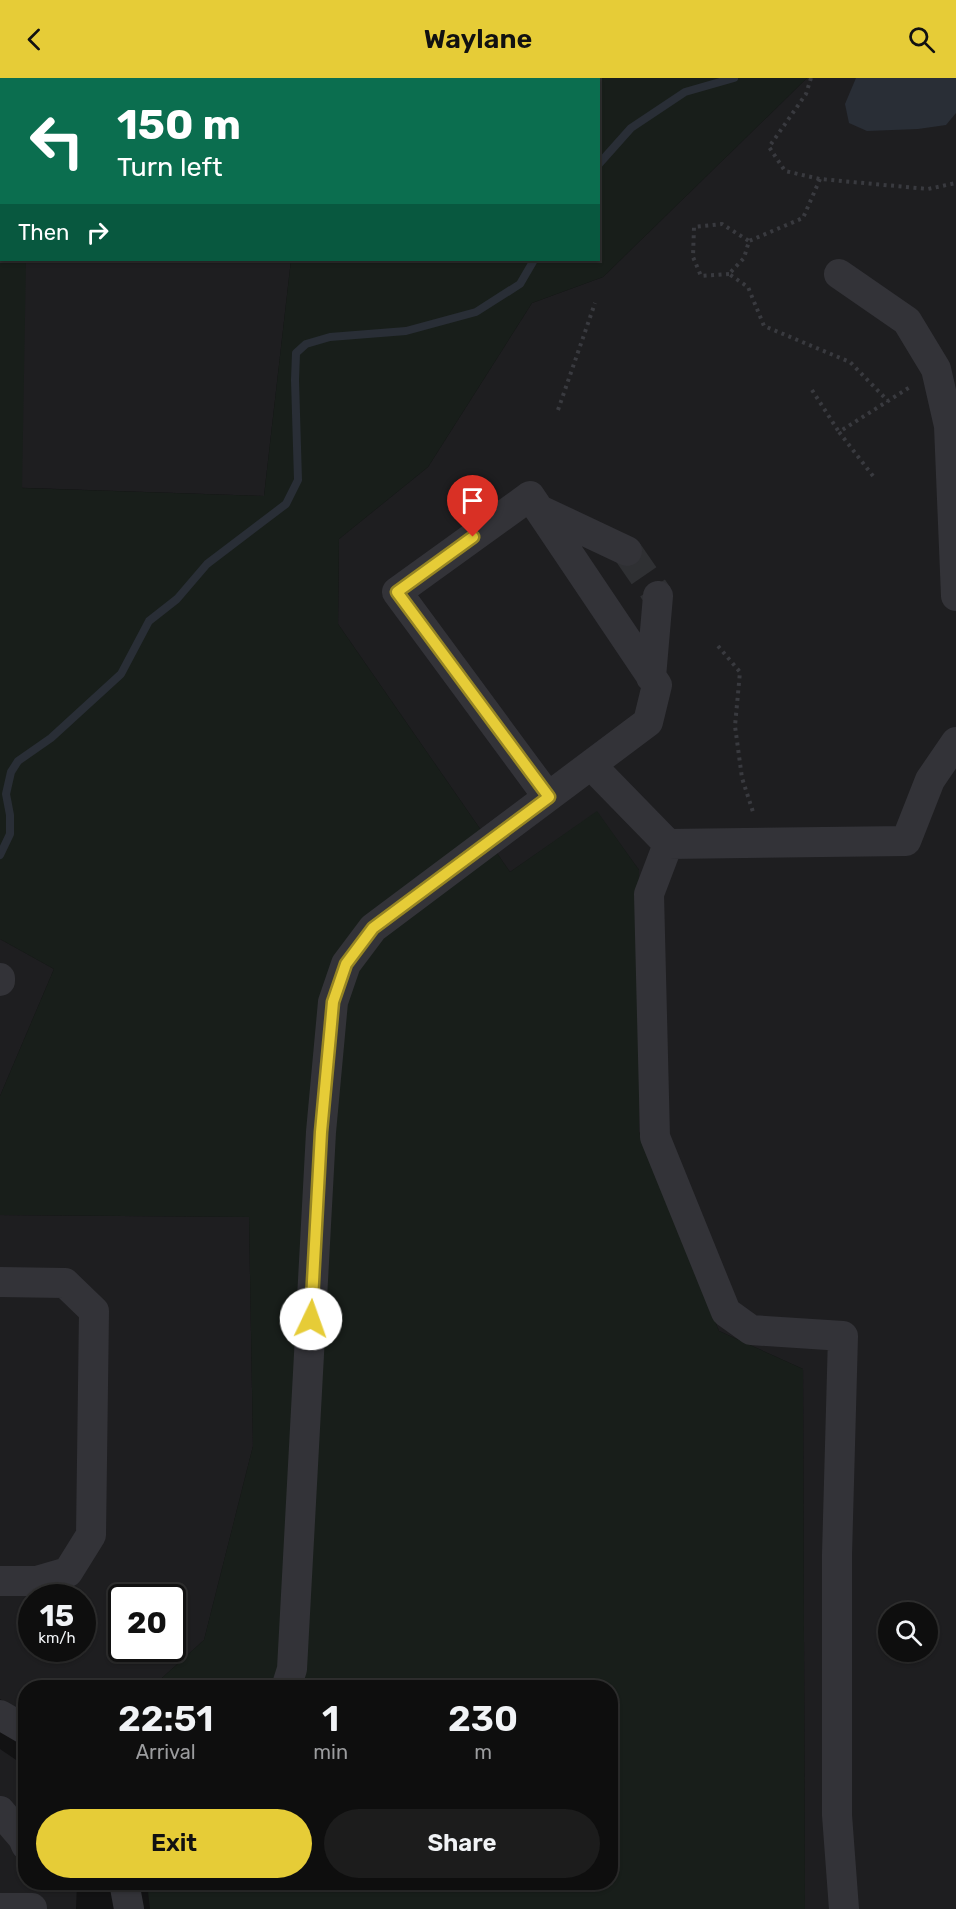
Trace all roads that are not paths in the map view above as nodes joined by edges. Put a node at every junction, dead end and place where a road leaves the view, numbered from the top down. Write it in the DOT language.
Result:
graph roads {
  1 [pos="840,274"];
  2 [pos="539,509"];
  3 [pos="627,551"];
  4 [pos="658,596"];
  5 [pos="956,596"];
  6 [pos="651,677"];
  7 [pos="956,742"];
  8 [pos="591,765"];
  9 [pos="549,797"];
  10 [pos="668,844"];
  11 [pos="0,1282"];
  12 [pos="0,1581"];
  13 [pos="289,1680"];
  14 [pos="0,1715"];
  15 [pos="18,1725"];
  16 [pos="0,1811"];
  17 [pos="18,1832"];
  18 [pos="125,1890"];
  19 [pos="32,1900"];
  20 [pos="0,1908"];
  21 [pos="129,1909"];
  22 [pos="844,1909"];
  1 -- 5 [label="street"];
  2 -- 3 [label="street"];
  2 -- 6 [label="street"];
  2 -- 9 [label="street"];
  4 -- 6 [label="street"];
  6 -- 8 [label="street"];
  7 -- 10 [label="street"];
  8 -- 9 [label="street"];
  8 -- 10 [label="street"];
  9 -- 13 [label="street"];
  10 -- 22 [label="street"];
  11 -- 12 [label="street"];
  14 -- 15 [label="street"];
  16 -- 17 [label="street"];
  18 -- 21 [label="street"];
  19 -- 20 [label="street"];
}
